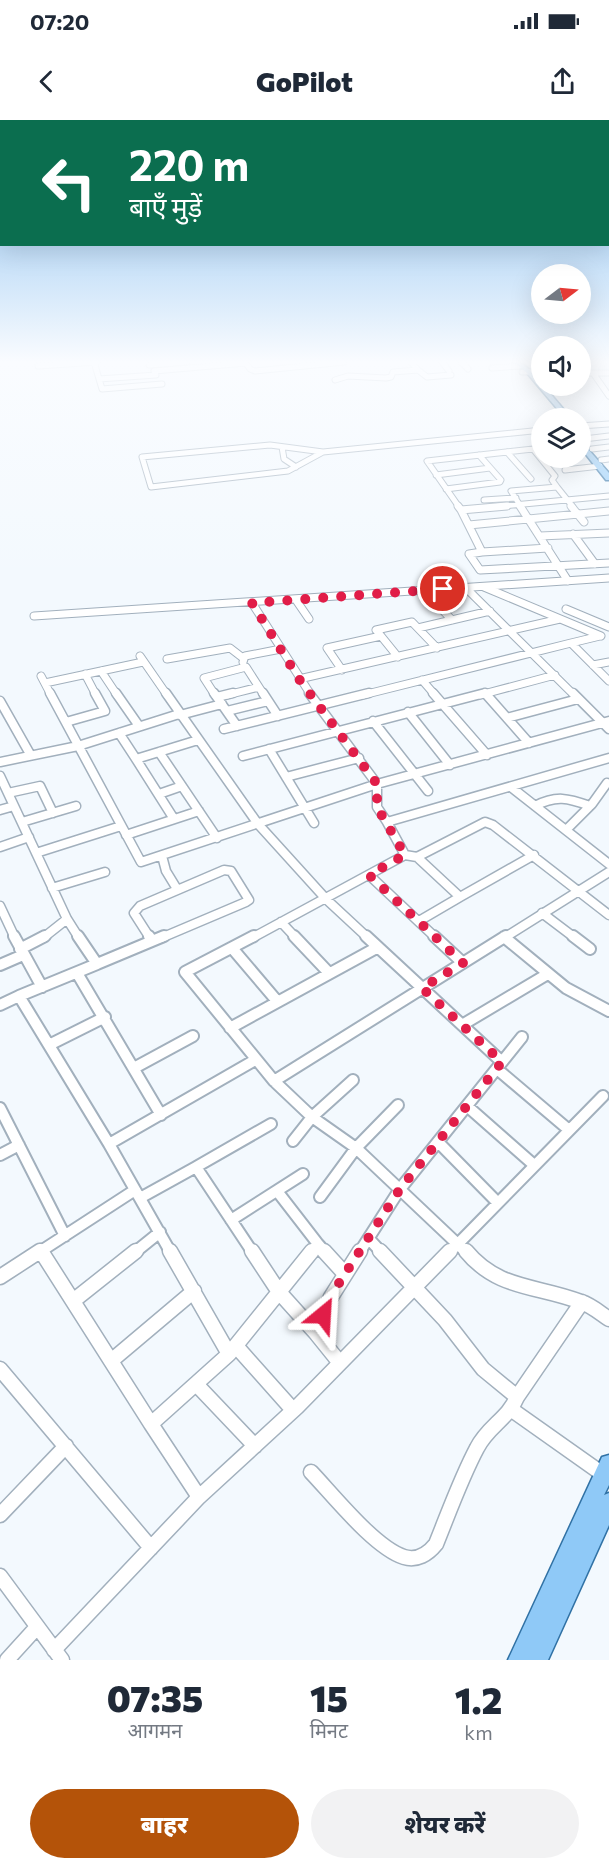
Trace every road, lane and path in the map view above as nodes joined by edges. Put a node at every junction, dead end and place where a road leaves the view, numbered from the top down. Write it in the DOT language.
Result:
graph roads {
  1 [pos="504,434"];
  2 [pos="609,436"];
  3 [pos="591,439"];
  4 [pos="282,447"];
  5 [pos="609,447"];
  6 [pos="531,449"];
  7 [pos="591,449"];
  8 [pos="592,449"];
  9 [pos="323,452"];
  10 [pos="507,452"];
  11 [pos="479,455"];
  12 [pos="603,462"];
  13 [pos="296,467"];
  14 [pos="490,468"];
  15 [pos="548,468"];
  16 [pos="565,470"];
  17 [pos="609,470"];
  18 [pos="436,475"];
  19 [pos="609,478"];
  20 [pos="531,479"];
  21 [pos="475,485"];
  22 [pos="557,487"];
  23 [pos="446,489"];
  24 [pos="609,496"];
  25 [pos="516,498"];
  26 [pos="484,500"];
  27 [pos="569,501"];
  28 [pos="520,505"];
  29 [pos="488,507"];
  30 [pos="461,510"];
  31 [pos="609,511"];
  32 [pos="578,515"];
  33 [pos="530,520"];
  34 [pos="584,522"];
  35 [pos="469,525"];
  36 [pos="609,533"];
  37 [pos="573,534"];
  38 [pos="540,536"];
  39 [pos="548,548"];
  40 [pos="482,552"];
  41 [pos="609,563"];
  42 [pos="595,564"];
  43 [pos="559,566"];
  44 [pos="517,569"];
  45 [pos="609,578"];
  46 [pos="568,581"];
  47 [pos="526,584"];
  48 [pos="484,587"];
  49 [pos="466,588"];
  50 [pos="431,598"];
  51 [pos="296,600"];
  52 [pos="252,603"];
  53 [pos="566,609"];
  54 [pos="490,611"];
  55 [pos="406,614"];
  56 [pos="34,616"];
  57 [pos="309,619"];
  58 [pos="560,619"];
  59 [pos="452,620"];
  60 [pos="415,625"];
  61 [pos="609,627"];
  62 [pos="510,631"];
  63 [pos="381,636"];
  64 [pos="571,643"];
  65 [pos="436,648"];
  66 [pos="281,649"];
  67 [pos="531,652"];
  68 [pos="398,657"];
  69 [pos="243,658"];
  70 [pos="166,659"];
  71 [pos="609,662"];
  72 [pos="593,665"];
  73 [pos="246,667"];
  74 [pos="342,670"];
  75 [pos="101,671"];
  76 [pos="85,674"];
  77 [pos="555,675"];
  78 [pos="299,679"];
  79 [pos="422,680"];
  80 [pos="609,681"];
  81 [pos="259,687"];
  82 [pos="485,693"];
  83 [pos="578,699"];
  84 [pos="122,700"];
  85 [pos="0,701"];
  86 [pos="268,701"];
  87 [pos="222,704"];
  88 [pos="442,704"];
  89 [pos="319,705"];
  90 [pos="103,706"];
  91 [pos="408,712"];
  92 [pos="180,715"];
  93 [pos="4,716"];
  94 [pos="278,716"];
  95 [pos="507,718"];
  96 [pos="373,721"];
  97 [pos="66,722"];
  98 [pos="606,722"];
  99 [pos="140,726"];
  100 [pos="237,726"];
  101 [pos="224,729"];
  102 [pos="609,729"];
  103 [pos="338,730"];
  104 [pos="119,733"];
  105 [pos="198,740"];
  106 [pos="529,743"];
  107 [pos="78,746"];
  108 [pos="269,749"];
  109 [pos="159,752"];
  110 [pos="30,754"];
  111 [pos="487,755"];
  112 [pos="243,756"];
  113 [pos="359,758"];
  114 [pos="609,758"];
  115 [pos="136,759"];
  116 [pos="0,762"];
  117 [pos="450,765"];
  118 [pos="415,775"];
  119 [pos="0,776"];
  120 [pos="286,777"];
  121 [pos="607,783"];
  122 [pos="377,784"];
  123 [pos="182,786"];
  124 [pos="511,787"];
  125 [pos="428,791"];
  126 [pos="8,793"];
  127 [pos="159,794"];
  128 [pos="14,806"];
  129 [pos="76,806"];
  130 [pos="535,806"];
  131 [pos="590,806"];
  132 [pos="304,807"];
  133 [pos="0,810"];
  134 [pos="199,811"];
  135 [pos="53,813"];
  136 [pos="174,819"];
  137 [pos="22,822"];
  138 [pos="387,822"];
  139 [pos="314,823"];
  140 [pos="258,824"];
  141 [pos="121,826"];
  142 [pos="566,830"];
  143 [pos="126,835"];
  144 [pos="29,837"];
  145 [pos="217,838"];
  146 [pos="0,847"];
  147 [pos="36,853"];
  148 [pos="405,855"];
  149 [pos="534,855"];
  150 [pos="162,856"];
  151 [pos="417,857"];
  152 [pos="609,864"];
  153 [pos="105,872"];
  154 [pos="609,872"];
  155 [pos="369,875"];
  156 [pos="52,888"];
  157 [pos="177,889"];
  158 [pos="578,891"];
  159 [pos="460,897"];
  160 [pos="326,899"];
  161 [pos="0,906"];
  162 [pos="542,913"];
  163 [pos="609,915"];
  164 [pos="67,919"];
  165 [pos="419,921"];
  166 [pos="281,922"];
  167 [pos="4,924"];
  168 [pos="504,937"];
  169 [pos="152,942"];
  170 [pos="378,947"];
  171 [pos="232,948"];
  172 [pos="590,950"];
  173 [pos="21,952"];
  174 [pos="463,963"];
  175 [pos="97,964"];
  176 [pos="0,965"];
  177 [pos="77,973"];
  178 [pos="328,973"];
  179 [pos="546,975"];
  180 [pos="42,987"];
  181 [pos="422,988"];
  182 [pos="19,996"];
  183 [pos="277,1001"];
  184 [pos="0,1005"];
  185 [pos="609,1011"];
  186 [pos="105,1017"];
  187 [pos="462,1025"];
  188 [pos="230,1028"];
  189 [pos="193,1036"];
  190 [pos="522,1037"];
  191 [pos="49,1045"];
  192 [pos="255,1060"];
  193 [pos="499,1066"];
  194 [pos="134,1068"];
  195 [pos="353,1080"];
  196 [pos="274,1081"];
  197 [pos="603,1096"];
  198 [pos="398,1105"];
  199 [pos="467,1106"];
  200 [pos="0,1108"];
  201 [pos="161,1115"];
  202 [pos="312,1118"];
  203 [pos="271,1124"];
  204 [pos="569,1130"];
  205 [pos="293,1141"];
  206 [pos="438,1142"];
  207 [pos="109,1144"];
  208 [pos="19,1146"];
  209 [pos="356,1148"];
  210 [pos="0,1155"];
  211 [pos="534,1165"];
  212 [pos="196,1167"];
  213 [pos="303,1174"];
  214 [pos="400,1189"];
  215 [pos="277,1191"];
  216 [pos="138,1194"];
  217 [pos="320,1197"];
  218 [pos="497,1202"];
  219 [pos="231,1220"];
  220 [pos="160,1232"];
  221 [pos="65,1236"];
  222 [pos="369,1239"];
  223 [pos="458,1242"];
  224 [pos="318,1244"];
  225 [pos="41,1251"];
  226 [pos="345,1274"];
  227 [pos="0,1277"];
  228 [pos="414,1286"];
  229 [pos="194,1291"];
  230 [pos="279,1292"];
  231 [pos="73,1300"];
  232 [pos="582,1302"];
  233 [pos="609,1319"];
  234 [pos="315,1332"];
  235 [pos="233,1350"];
  236 [pos="111,1361"];
  237 [pos="340,1363"];
  238 [pos="0,1369"];
  239 [pos="196,1384"];
  240 [pos="514,1404"];
  241 [pos="293,1410"];
  242 [pos="151,1424"];
  243 [pos="66,1446"];
  244 [pos="255,1446"];
  245 [pos="606,1470"];
  246 [pos="311,1472"];
  247 [pos="199,1497"];
  248 [pos="609,1503"];
  249 [pos="0,1515"];
  250 [pos="152,1548"];
  251 [pos="0,1576"];
  252 [pos="37,1627"];
  253 [pos="58,1655"];
  254 [pos="7,1660"];
  255 [pos="519,1660"];
  256 [pos="537,1660"];
  1 -- 9 [label="street"];
  2 -- 3 [label="street"];
  4 -- 9 [label="street"];
  4 -- 13 [label="street"];
  4 -- 13 [label="street"];
  5 -- 8 [label="street"];
  6 -- 10 [label="street"];
  7 -- 12 [label="main road"];
  8 -- 12 [label="main road"];
  9 -- 13 [label="street"];
  10 -- 11 [label="street"];
  10 -- 20 [label="street"];
  11 -- 14 [label="street"];
  11 -- 18 [label="street"];
  12 -- 16 [label="street"];
  12 -- 17 [label="main road"];
  12 -- 19 [label="main road"];
  14 -- 18 [label="street"];
  14 -- 21 [label="street"];
  15 -- 22 [label="street"];
  18 -- 23 [label="street"];
  21 -- 23 [label="street"];
  21 -- 26 [label="street"];
  22 -- 25 [label="street"];
  22 -- 27 [label="street"];
  23 -- 30 [label="street"];
  24 -- 27 [label="street"];
  25 -- 26 [label="street"];
  25 -- 28 [label="street"];
  26 -- 29 [label="street"];
  27 -- 28 [label="street"];
  27 -- 32 [label="street"];
  28 -- 29 [label="street"];
  28 -- 33 [label="street"];
  29 -- 30 [label="street"];
  30 -- 35 [label="street"];
  31 -- 32 [label="street"];
  32 -- 33 [label="street"];
  32 -- 34 [label="street"];
  33 -- 35 [label="street"];
  33 -- 38 [label="street"];
  35 -- 40 [label="street"];
  36 -- 37 [label="street"];
  37 -- 38 [label="street"];
  37 -- 42 [label="street"];
  38 -- 39 [label="street"];
  39 -- 40 [label="street"];
  39 -- 43 [label="street"];
  40 -- 44 [label="street"];
  41 -- 42 [label="street"];
  42 -- 43 [label="street"];
  43 -- 44 [label="street"];
  43 -- 46 [label="street"];
  44 -- 47 [label="street"];
  45 -- 46 [label="street"];
  46 -- 47 [label="street"];
  47 -- 48 [label="street"];
  48 -- 49 [label="street"];
  48 -- 58 [label="street"];
  49 -- 51 [label="street"];
  49 -- 54 [label="street"];
  50 -- 59 [label="street"];
  51 -- 52 [label="street"];
  51 -- 57 [label="street"];
  52 -- 56 [label="street"];
  52 -- 66 [label="street"];
  53 -- 61 [label="street"];
  54 -- 59 [label="street"];
  54 -- 62 [label="street"];
  55 -- 60 [label="street"];
  58 -- 62 [label="street"];
  58 -- 64 [label="street"];
  59 -- 60 [label="street"];
  60 -- 63 [label="street"];
  60 -- 65 [label="street"];
  62 -- 65 [label="street"];
  62 -- 67 [label="street"];
  63 -- 68 [label="street"];
  63 -- 74 [label="street"];
  64 -- 67 [label="street"];
  64 -- 72 [label="street"];
  65 -- 68 [label="street"];
  66 -- 69 [label="street"];
  66 -- 78 [label="street"];
  67 -- 77 [label="street"];
  67 -- 79 [label="street"];
  68 -- 74 [label="street"];
  69 -- 70 [label="street"];
  69 -- 73 [label="street"];
  71 -- 72 [label="street"];
  72 -- 80 [label="street"];
  73 -- 81 [label="street"];
  73 -- 87 [label="street"];
  74 -- 78 [label="street"];
  75 -- 76 [label="street"];
  75 -- 84 [label="street"];
  75 -- 92 [label="street"];
  76 -- 90 [label="street"];
  76 -- 97 [label="street"];
  77 -- 82 [label="street"];
  77 -- 83 [label="street"];
  78 -- 89 [label="street"];
  79 -- 88 [label="street"];
  79 -- 89 [label="street"];
  81 -- 86 [label="street"];
  81 -- 87 [label="street"];
  82 -- 88 [label="street"];
  82 -- 95 [label="street"];
  83 -- 95 [label="street"];
  83 -- 98 [label="street"];
  84 -- 90 [label="street"];
  84 -- 99 [label="street"];
  85 -- 93 [label="street"];
  86 -- 87 [label="street"];
  86 -- 94 [label="street"];
  87 -- 92 [label="street"];
  87 -- 100 [label="street"];
  88 -- 91 [label="street"];
  88 -- 111 [label="street"];
  89 -- 94 [label="street"];
  89 -- 103 [label="street"];
  90 -- 97 [label="street"];
  91 -- 96 [label="street"];
  91 -- 117 [label="street"];
  92 -- 99 [label="street"];
  92 -- 105 [label="street"];
  93 -- 110 [label="street"];
  94 -- 100 [label="street"];
  95 -- 106 [label="street"];
  96 -- 103 [label="street"];
  96 -- 118 [label="street"];
  97 -- 107 [label="street"];
  98 -- 102 [label="street"];
  98 -- 106 [label="street"];
  99 -- 104 [label="street"];
  100 -- 101 [label="street"];
  103 -- 108 [label="street"];
  103 -- 113 [label="street"];
  104 -- 107 [label="street"];
  104 -- 115 [label="street"];
  105 -- 109 [label="street"];
  105 -- 140 [label="street"];
  106 -- 111 [label="street"];
  107 -- 110 [label="street"];
  107 -- 141 [label="street"];
  108 -- 112 [label="street"];
  108 -- 120 [label="street"];
  109 -- 115 [label="street"];
  109 -- 123 [label="street"];
  110 -- 116 [label="street"];
  111 -- 117 [label="street"];
  113 -- 120 [label="street"];
  113 -- 122 [label="street"];
  114 -- 124 [label="street"];
  115 -- 127 [label="street"];
  117 -- 118 [label="street"];
  118 -- 122 [label="street"];
  118 -- 125 [label="street"];
  119 -- 126 [label="street"];
  120 -- 132 [label="street"];
  121 -- 131 [label="street"];
  122 -- 132 [label="street"];
  122 -- 138 [label="street"];
  123 -- 127 [label="street"];
  123 -- 134 [label="street"];
  124 -- 130 [label="street"];
  124 -- 138 [label="street"];
  126 -- 128 [label="street"];
  126 -- 135 [label="street"];
  127 -- 136 [label="street"];
  128 -- 133 [label="street"];
  128 -- 137 [label="street"];
  129 -- 135 [label="street"];
  130 -- 131 [label="street"];
  130 -- 142 [label="street"];
  131 -- 142 [label="street"];
  132 -- 139 [label="street"];
  132 -- 140 [label="street"];
  134 -- 136 [label="street"];
  134 -- 145 [label="street"];
  135 -- 137 [label="street"];
  136 -- 143 [label="street"];
  137 -- 144 [label="street"];
  138 -- 148 [label="street"];
  140 -- 145 [label="street"];
  140 -- 160 [label="street"];
  141 -- 143 [label="street"];
  141 -- 147 [label="street"];
  142 -- 152 [label="street"];
  143 -- 150 [label="street"];
  144 -- 146 [label="street"];
  144 -- 147 [label="street"];
  145 -- 150 [label="street"];
  147 -- 156 [label="street"];
  148 -- 151 [label="street"];
  148 -- 155 [label="street"];
  149 -- 151 [label="street"];
  149 -- 158 [label="street"];
  149 -- 159 [label="street"];
  150 -- 157 [label="street"];
  151 -- 159 [label="street"];
  153 -- 156 [label="street"];
  154 -- 158 [label="street"];
  155 -- 160 [label="street"];
  155 -- 165 [label="street"];
  156 -- 164 [label="street"];
  157 -- 169 [label="street"];
  157 -- 169 [label="street"];
  158 -- 162 [label="street"];
  158 -- 163 [label="street"];
  159 -- 165 [label="street"];
  160 -- 166 [label="street"];
  160 -- 170 [label="street"];
  161 -- 167 [label="street"];
  162 -- 168 [label="street"];
  162 -- 172 [label="street"];
  164 -- 173 [label="street"];
  164 -- 175 [label="street"];
  165 -- 174 [label="street"];
  166 -- 171 [label="street"];
  166 -- 178 [label="street"];
  167 -- 173 [label="street"];
  168 -- 174 [label="street"];
  168 -- 179 [label="street"];
  169 -- 175 [label="street"];
  170 -- 178 [label="street"];
  170 -- 181 [label="street"];
  171 -- 183 [label="street"];
  171 -- 188 [label="street"];
  173 -- 176 [label="street"];
  173 -- 180 [label="street"];
  174 -- 181 [label="street"];
  175 -- 177 [label="street"];
  177 -- 180 [label="street"];
  177 -- 186 [label="street"];
  178 -- 183 [label="street"];
  179 -- 185 [label="street"];
  179 -- 187 [label="street"];
  180 -- 182 [label="street"];
  181 -- 187 [label="street"];
  181 -- 196 [label="street"];
  182 -- 184 [label="street"];
  182 -- 191 [label="street"];
  183 -- 188 [label="street"];
  186 -- 191 [label="street"];
  186 -- 194 [label="street"];
  187 -- 193 [label="street"];
  188 -- 192 [label="street"];
  189 -- 194 [label="street"];
  190 -- 193 [label="street"];
  191 -- 207 [label="street"];
  192 -- 196 [label="street"];
  192 -- 201 [label="street"];
  193 -- 199 [label="street"];
  193 -- 204 [label="street"];
  194 -- 201 [label="street"];
  195 -- 202 [label="street"];
  196 -- 202 [label="street"];
  197 -- 204 [label="street"];
  198 -- 209 [label="street"];
  199 -- 206 [label="street"];
  199 -- 211 [label="street"];
  200 -- 208 [label="street"];
  201 -- 207 [label="street"];
  202 -- 205 [label="street"];
  202 -- 209 [label="street"];
  203 -- 212 [label="street"];
  204 -- 211 [label="street"];
  206 -- 214 [label="street"];
  206 -- 218 [label="street"];
  207 -- 216 [label="street"];
  208 -- 210 [label="street"];
  208 -- 221 [label="street"];
  209 -- 214 [label="street"];
  209 -- 217 [label="street"];
  211 -- 218 [label="street"];
  212 -- 216 [label="street"];
  212 -- 219 [label="street"];
  213 -- 215 [label="street"];
  214 -- 222 [label="street"];
  214 -- 223 [label="street"];
  215 -- 219 [label="street"];
  215 -- 224 [label="street"];
  216 -- 220 [label="street"];
  216 -- 221 [label="street"];
  218 -- 223 [label="street"];
  219 -- 230 [label="street"];
  220 -- 229 [label="street"];
  220 -- 231 [label="street"];
  221 -- 225 [label="street"];
  222 -- 226 [label="street"];
  222 -- 228 [label="street"];
  223 -- 228 [label="street"];
  223 -- 232 [label="street"];
  224 -- 226 [label="street"];
  224 -- 230 [label="street"];
  225 -- 227 [label="street"];
  225 -- 231 [label="street"];
  226 -- 234 [label="street"];
  228 -- 237 [label="street"];
  228 -- 240 [label="street"];
  229 -- 235 [label="street"];
  229 -- 236 [label="street"];
  230 -- 234 [label="street"];
  230 -- 235 [label="street"];
  231 -- 236 [label="street"];
  232 -- 233 [label="street"];
  232 -- 240 [label="street"];
  234 -- 237 [label="street"];
  235 -- 239 [label="street"];
  235 -- 241 [label="street"];
  236 -- 242 [label="street"];
  237 -- 241 [label="street"];
  238 -- 243 [label="street"];
  239 -- 242 [label="street"];
  239 -- 244 [label="street"];
  240 -- 245 [label="street"];
  240 -- 246 [label="street"];
  241 -- 244 [label="street"];
  242 -- 247 [label="street"];
  243 -- 249 [label="street"];
  243 -- 250 [label="street"];
  244 -- 247 [label="street"];
  245 -- 255 [label="main road"];
  247 -- 250 [label="street"];
  248 -- 256 [label="main road"];
  250 -- 253 [label="street"];
  251 -- 252 [label="street"];
  252 -- 253 [label="street"];
  252 -- 254 [label="street"];
}
